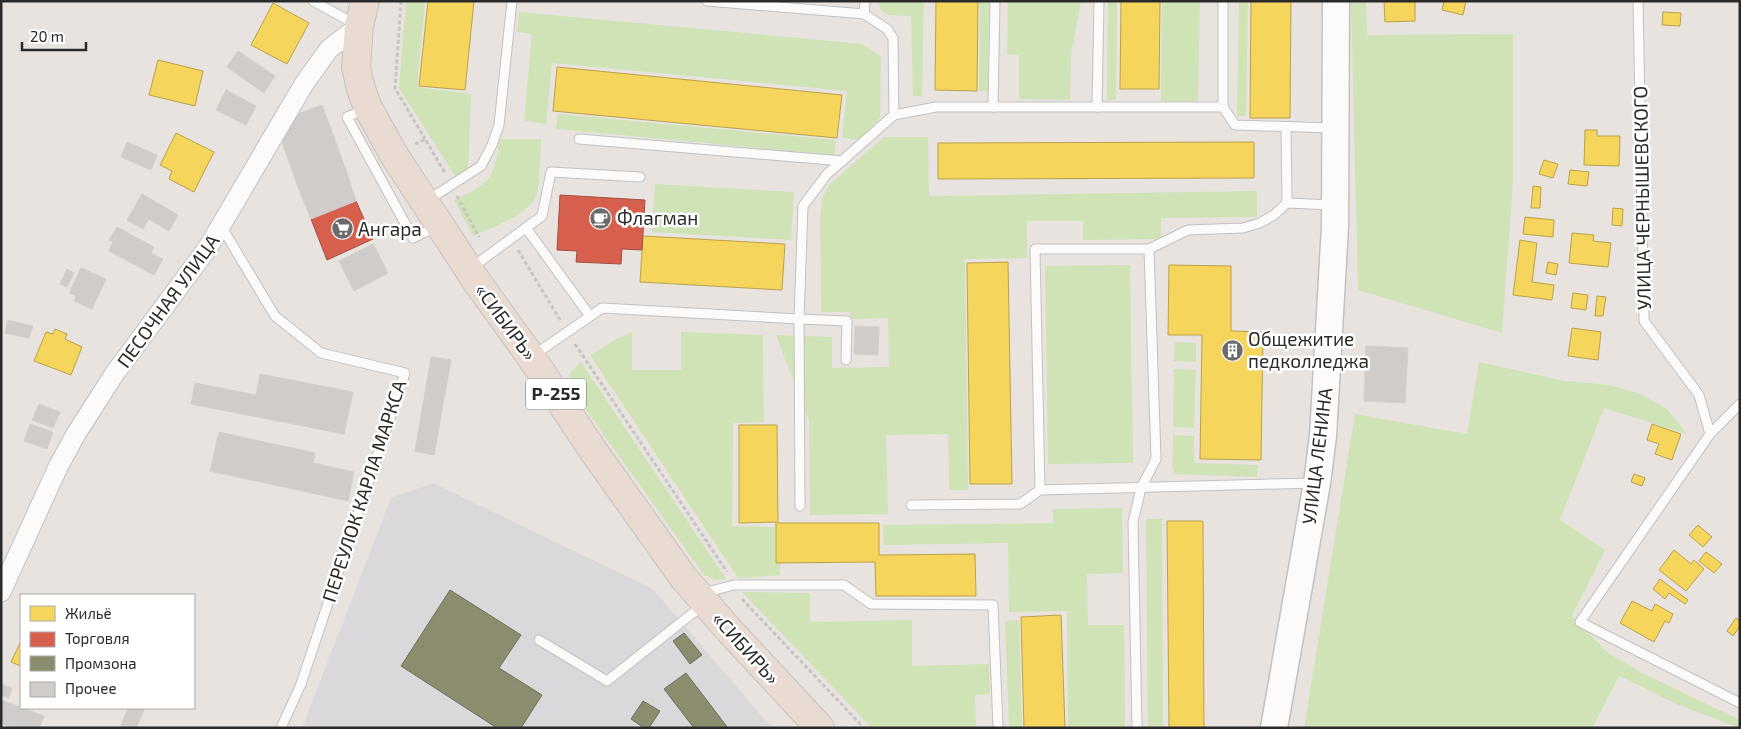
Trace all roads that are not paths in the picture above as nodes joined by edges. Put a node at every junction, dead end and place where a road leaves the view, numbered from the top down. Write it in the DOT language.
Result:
graph roads {
  1 [pos="313,1"];
  2 [pos="512,1"];
  3 [pos="707,1"];
  4 [pos="865,1"];
  5 [pos="995,1"];
  6 [pos="1099,1"];
  7 [pos="1223,1"];
  8 [pos="1336,1"];
  9 [pos="1638,1"];
  10 [pos="362,14"];
  11 [pos="864,14"];
  12 [pos="993,107"];
  13 [pos="1097,107"];
  14 [pos="1223,107"];
  15 [pos="368,108"];
  16 [pos="894,115"];
  17 [pos="1286,127"];
  18 [pos="1336,128"];
  19 [pos="579,139"];
  20 [pos="843,161"];
  21 [pos="640,177"];
  22 [pos="424,202"];
  23 [pos="1287,203"];
  24 [pos="1334,205"];
  25 [pos="221,226"];
  26 [pos="440,226"];
  27 [pos="526,228"];
  28 [pos="1149,249"];
  29 [pos="469,270"];
  30 [pos="590,316"];
  31 [pos="799,319"];
  32 [pos="531,357"];
  33 [pos="846,360"];
  34 [pos="1740,404"];
  35 [pos="1710,434"];
  36 [pos="1317,483"];
  37 [pos="1141,488"];
  38 [pos="1040,490"];
  39 [pos="911,505"];
  40 [pos="800,506"];
  41 [pos="1,592"];
  42 [pos="702,599"];
  43 [pos="539,640"];
  44 [pos="1740,702"];
  45 [pos="282,728"];
  46 [pos="820,728"];
  47 [pos="998,728"];
  48 [pos="1137,728"];
  49 [pos="1274,728"];
  1 -- 10 [label="lane"];
  2 -- 22 [label="lane"];
  3 -- 11 [label="lane"];
  4 -- 11 [label="lane"];
  5 -- 12 [label="lane"];
  6 -- 13 [label="lane"];
  7 -- 14 [label="lane"];
  8 -- 18 [label="main road, УЛИЦА ЛЕНИНА"];
  9 -- 35 [label="lane, УЛИЦА ЧЕРНЫШЕВСКОГО"];
  10 -- 15 [label="highway, «СИБИРЬ» / Р-255"];
  10 -- 25 [label="street, ПЕСОЧНАЯ УЛИЦА"];
  11 -- 16 [label="lane"];
  12 -- 13 [label="lane"];
  12 -- 16 [label="lane"];
  13 -- 14 [label="lane"];
  14 -- 17 [label="lane"];
  15 -- 22 [label="highway, «СИБИРЬ» / Р-255"];
  15 -- 26 [label="lane"];
  16 -- 20 [label="lane"];
  17 -- 18 [label="lane"];
  17 -- 23 [label="lane"];
  18 -- 24 [label="main road, УЛИЦА ЛЕНИНА"];
  19 -- 20 [label="lane"];
  20 -- 31 [label="lane"];
  21 -- 27 [label="lane"];
  22 -- 26 [label="highway, «СИБИРЬ» / Р-255"];
  23 -- 24 [label="lane"];
  23 -- 28 [label="lane"];
  24 -- 36 [label="main road, УЛИЦА ЛЕНИНА"];
  25 -- 41 [label="street, ПЕСОЧНАЯ УЛИЦА"];
  25 -- 45 [label="lane, ПЕРЕУЛОК КАРЛА МАРКСА"];
  26 -- 29 [label="highway, «СИБИРЬ» / Р-255"];
  27 -- 29 [label="lane"];
  27 -- 30 [label="lane"];
  28 -- 37 [label="lane"];
  28 -- 38 [label="lane"];
  29 -- 32 [label="highway, «СИБИРЬ» / Р-255"];
  30 -- 31 [label="lane"];
  30 -- 32 [label="lane"];
  31 -- 33 [label="lane"];
  31 -- 40 [label="lane"];
  32 -- 42 [label="highway, «СИБИРЬ» / Р-255"];
  34 -- 35 [label="lane"];
  35 -- 44 [label="lane"];
  36 -- 37 [label="lane"];
  36 -- 49 [label="main road, УЛИЦА ЛЕНИНА"];
  37 -- 38 [label="lane"];
  37 -- 48 [label="lane"];
  38 -- 39 [label="lane"];
  42 -- 43 [label="lane"];
  42 -- 46 [label="highway, «СИБИРЬ» / Р-255"];
  42 -- 47 [label="lane"];
}
